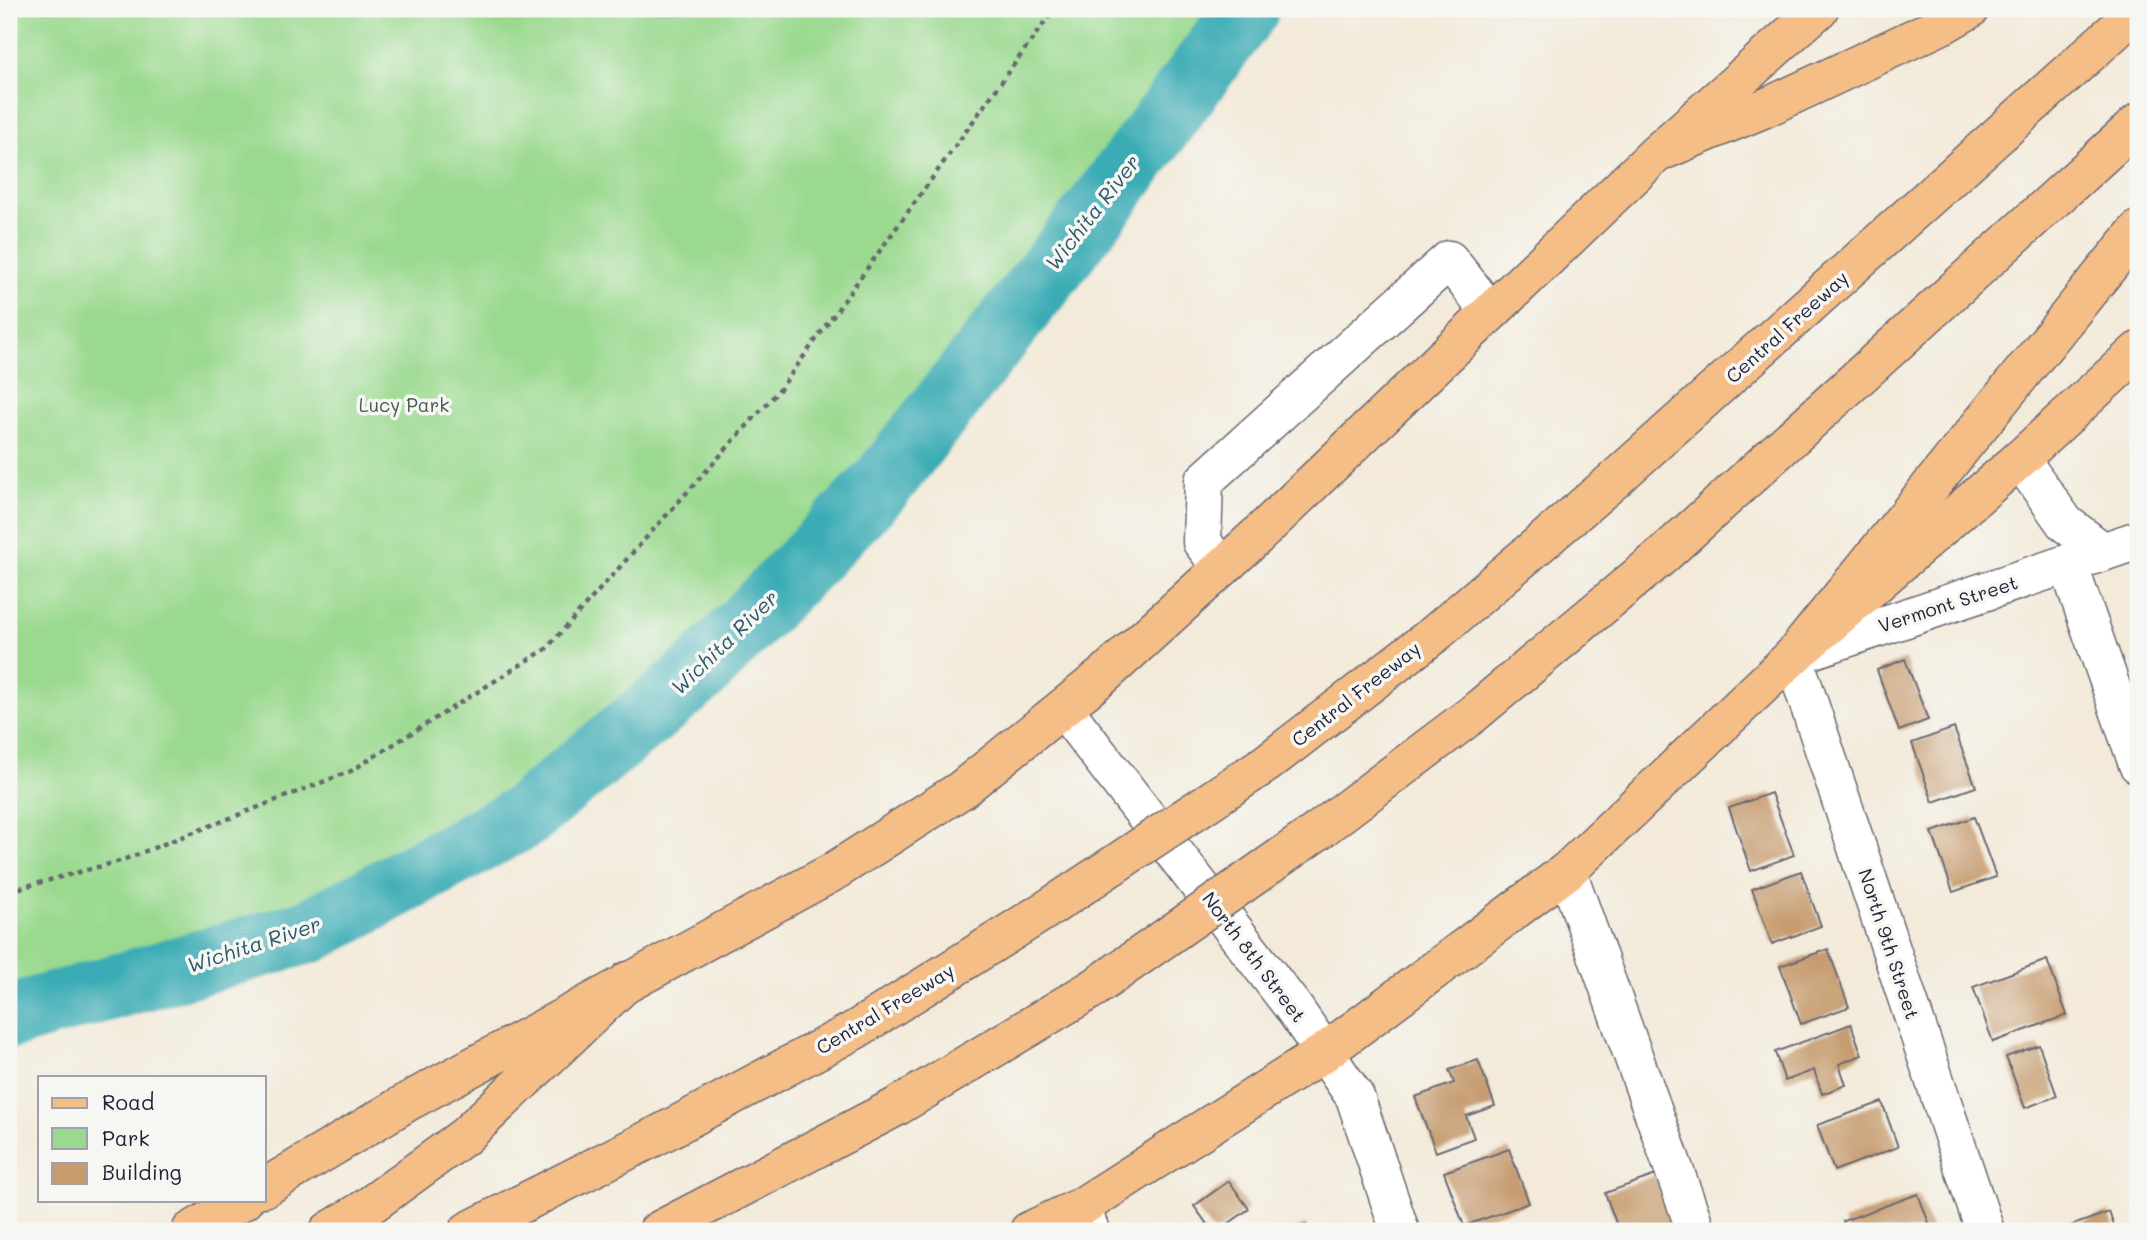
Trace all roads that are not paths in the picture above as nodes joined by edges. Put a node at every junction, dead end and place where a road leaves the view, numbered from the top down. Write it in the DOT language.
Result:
graph roads {
  1 [pos="1819,9"];
  2 [pos="1970,9"];
  3 [pos="2138,10"];
  4 [pos="2138,123"];
  5 [pos="1657,153"];
  6 [pos="2138,230"];
  7 [pos="1490,312"];
  8 [pos="2138,351"];
  9 [pos="2020,459"];
  10 [pos="2121,546"];
  11 [pos="2068,564"];
  12 [pos="1222,568"];
  13 [pos="1793,656"];
  14 [pos="1063,708"];
  15 [pos="2138,764"];
  16 [pos="1567,871"];
  17 [pos="628,981"];
  18 [pos="1325,1052"];
  19 [pos="266,1187"];
  20 [pos="241,1202"];
  21 [pos="1086,1219"];
  22 [pos="191,1231"];
  23 [pos="329,1231"];
  24 [pos="468,1231"];
  25 [pos="659,1231"];
  26 [pos="1030,1231"];
  27 [pos="1400,1231"];
  28 [pos="1696,1231"];
  29 [pos="1985,1231"];
  1 -- 5 [label="main road"];
  2 -- 5 [label="main road"];
  3 -- 24 [label="main road, Central Freeway, bridge"];
  4 -- 25 [label="main road, bridge"];
  5 -- 7 [label="main road"];
  6 -- 13 [label="main road"];
  7 -- 12 [label="main road"];
  7 -- 12 [label="street"];
  8 -- 9 [label="main road"];
  9 -- 10 [label="street, Vermont Street"];
  9 -- 13 [label="main road"];
  10 -- 11 [label="street, Vermont Street"];
  11 -- 13 [label="street, Vermont Street"];
  11 -- 15 [label="street"];
  12 -- 14 [label="main road"];
  13 -- 16 [label="main road"];
  13 -- 29 [label="street, North 9th Street"];
  14 -- 17 [label="main road"];
  14 -- 18 [label="street, North 8th Street"];
  16 -- 18 [label="main road"];
  16 -- 28 [label="street"];
  17 -- 19 [label="main road"];
  17 -- 23 [label="main road"];
  18 -- 21 [label="main road"];
  18 -- 27 [label="street, North 8th Street"];
  20 -- 22 [label="main road"];
  21 -- 26 [label="main road"];
}
